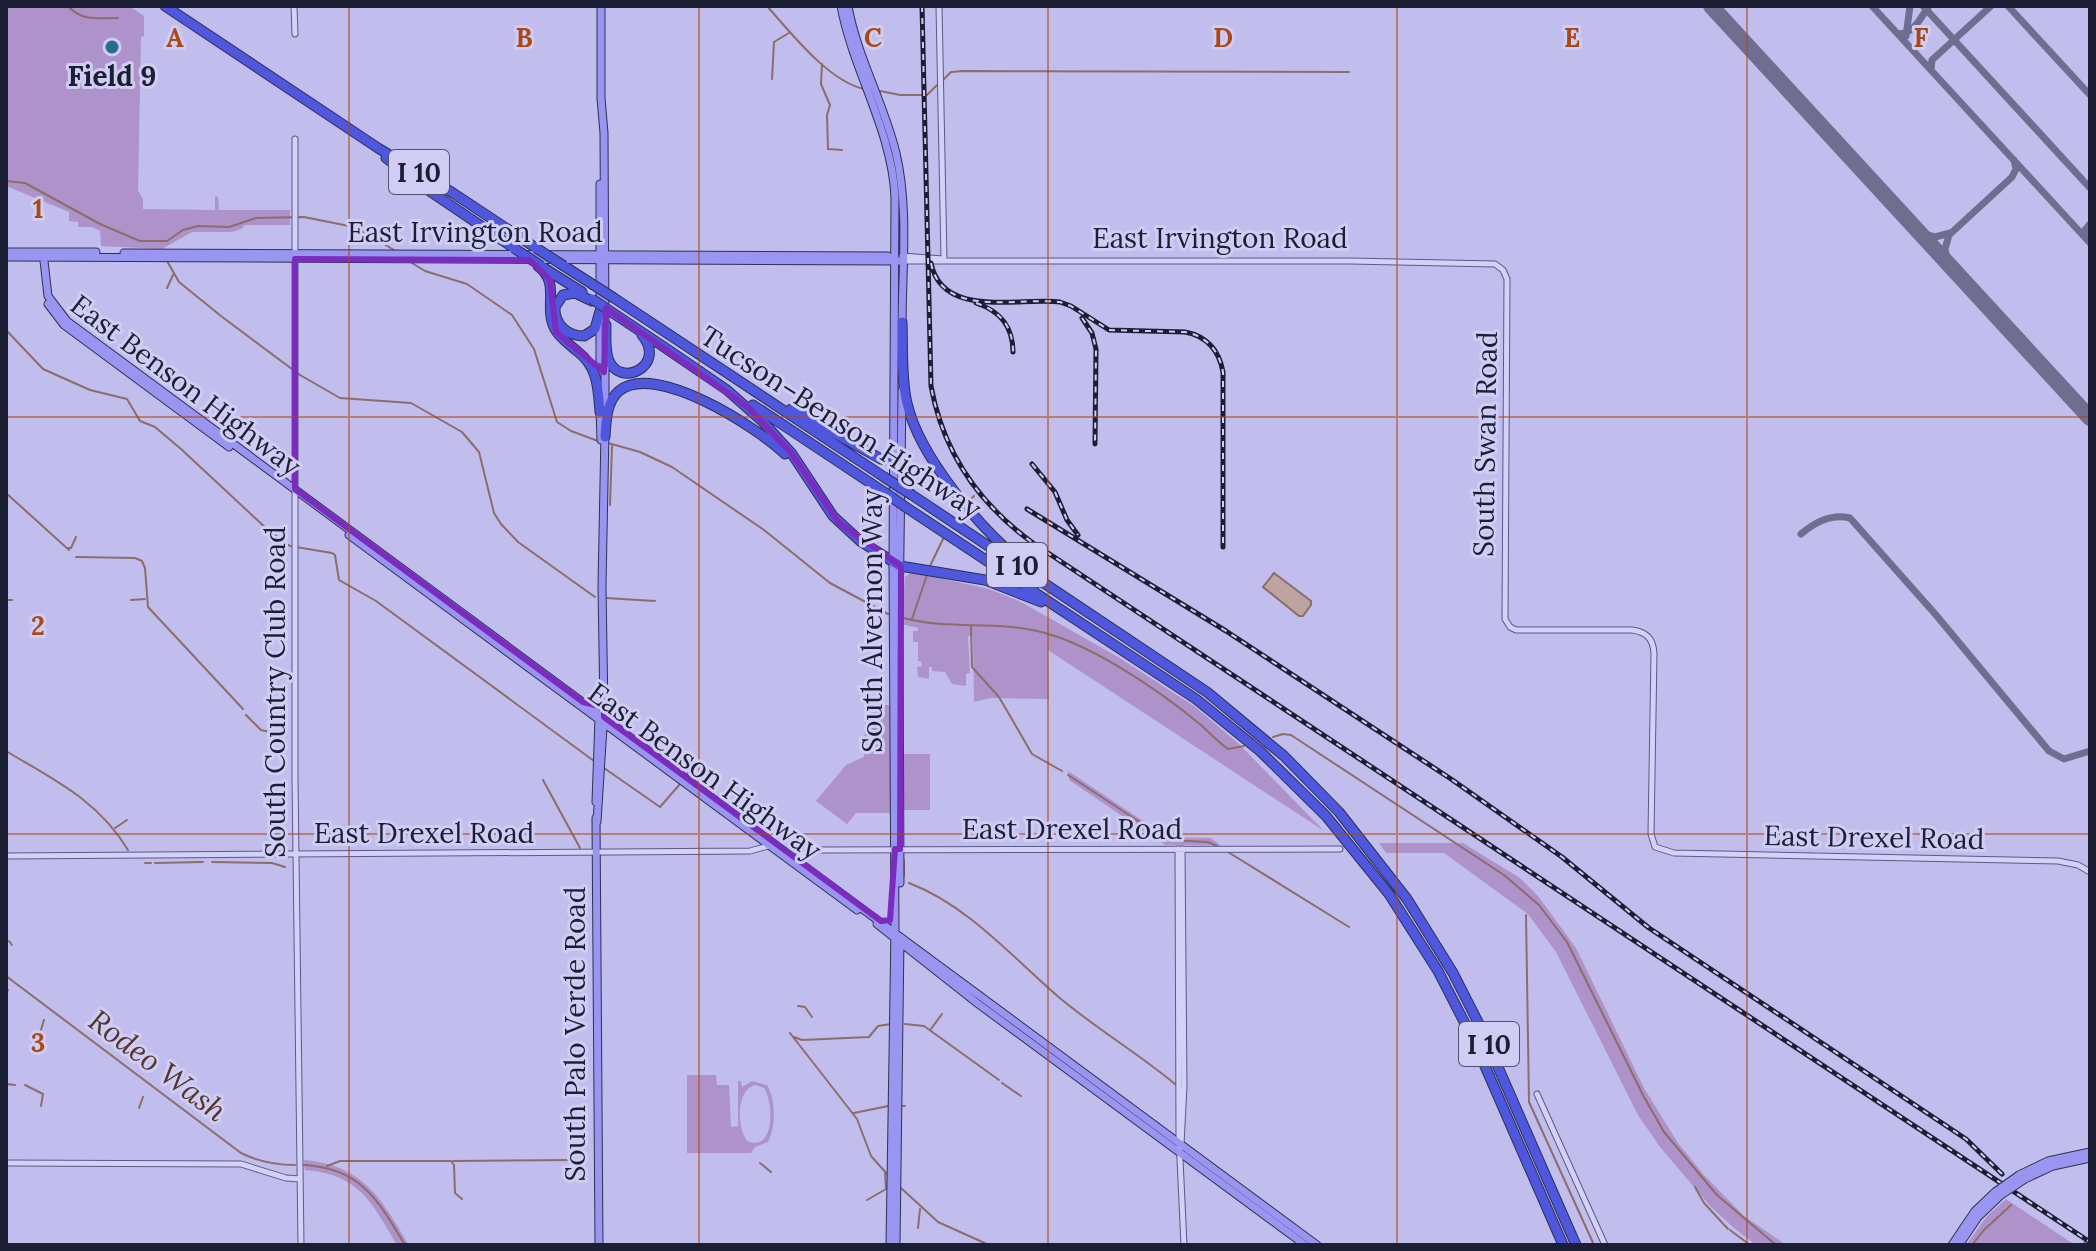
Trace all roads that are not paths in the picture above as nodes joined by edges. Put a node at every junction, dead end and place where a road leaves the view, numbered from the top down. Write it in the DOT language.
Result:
graph roads {
  1 [pos="157,6"];
  2 [pos="165,6"];
  3 [pos="294,6"];
  4 [pos="601,6"];
  5 [pos="841,6"];
  6 [pos="848,6"];
  7 [pos="939,6"];
  8 [pos="295,34"];
  9 [pos="287,90"];
  10 [pos="871,90"];
  11 [pos="601,98"];
  12 [pos="303,100"];
  13 [pos="295,139"];
  14 [pos="601,147"];
  15 [pos="605,172"];
  16 [pos="943,245"];
  17 [pos="6,255"];
  18 [pos="42,255"];
  19 [pos="295,256"];
  20 [pos="404,256"];
  21 [pos="603,257"];
  22 [pos="934,257"];
  23 [pos="899,259"];
  24 [pos="944,259"];
  25 [pos="1495,264"];
  26 [pos="540,266"];
  27 [pos="592,300"];
  28 [pos="611,313"];
  29 [pos="902,322"];
  30 [pos="606,325"];
  31 [pos="664,347"];
  32 [pos="741,382"];
  33 [pos="600,412"];
  34 [pos="603,437"];
  35 [pos="895,461"];
  36 [pos="808,479"];
  37 [pos="295,492"];
  38 [pos="897,564"];
  39 [pos="1078,606"];
  40 [pos="602,613"];
  41 [pos="524,662"];
  42 [pos="1177,686"];
  43 [pos="599,693"];
  44 [pos="583,702"];
  45 [pos="601,719"];
  46 [pos="622,737"];
  47 [pos="603,741"];
  48 [pos="597,822"];
  49 [pos="762,837"];
  50 [pos="1344,846"];
  51 [pos="772,847"];
  52 [pos="1655,847"];
  53 [pos="898,849"];
  54 [pos="1180,849"];
  55 [pos="596,851"];
  56 [pos="747,851"];
  57 [pos="805,853"];
  58 [pos="296,854"];
  59 [pos="6,856"];
  60 [pos="793,856"];
  61 [pos="803,864"];
  62 [pos="2090,872"];
  63 [pos="895,875"];
  64 [pos="840,894"];
  65 [pos="881,921"];
  66 [pos="898,936"];
  67 [pos="916,954"];
  68 [pos="900,989"];
  69 [pos="1537,1094"];
  70 [pos="1181,1149"];
  71 [pos="2090,1152"];
  72 [pos="2090,1158"];
  73 [pos="6,1163"];
  74 [pos="2022,1177"];
  75 [pos="300,1179"];
  76 [pos="894,1180"];
  77 [pos="1998,1193"];
  78 [pos="301,1245"];
  79 [pos="599,1245"];
  80 [pos="893,1245"];
  81 [pos="1184,1245"];
  82 [pos="1305,1245"];
  83 [pos="1317,1245"];
  84 [pos="1563,1245"];
  85 [pos="1578,1245"];
  86 [pos="1605,1245"];
  87 [pos="1952,1245"];
  88 [pos="1959,1245"];
  1 -- 9 [label="highway, Tucson–Benson Highway / I 10"];
  2 -- 9 [label="highway, Tucson–Benson Highway / I 10"];
  3 -- 8 [label="street"];
  4 -- 11 [label="main road, South Palo Verde Road"];
  5 -- 10 [label="main road, South Alvernon Way"];
  6 -- 10 [label="main road, South Alvernon Way"];
  7 -- 16 [label="street"];
  9 -- 12 [label="highway, Tucson–Benson Highway / I 10"];
  10 -- 23 [label="main road, South Alvernon Way"];
  11 -- 14 [label="main road, South Palo Verde Road"];
  11 -- 15 [label="main road, South Palo Verde Road"];
  12 -- 26 [label="highway, Tucson–Benson Highway / I 10, bridge"];
  12 -- 32 [label="highway, Tucson–Benson Highway / I 10, bridge"];
  13 -- 19 [label="street, South Country Club Road"];
  14 -- 15 [label="main road"];
  14 -- 21 [label="main road, South Palo Verde Road"];
  15 -- 21 [label="main road, South Palo Verde Road"];
  16 -- 22 [label="street"];
  16 -- 24 [label="street"];
  17 -- 18 [label="main road, East Irvington Road"];
  18 -- 19 [label="main road, East Irvington Road"];
  18 -- 37 [label="main road, East Benson Highway"];
  19 -- 20 [label="main road, East Irvington Road"];
  19 -- 20 [label="main road, East Irvington Road"];
  19 -- 37 [label="street, South Country Club Road"];
  20 -- 21 [label="main road, East Irvington Road"];
  20 -- 21 [label="main road, East Irvington Road"];
  21 -- 23 [label="main road, East Irvington Road"];
  21 -- 28 [label="main road, South Palo Verde Road"];
  21 -- 30 [label="main road, South Palo Verde Road"];
  22 -- 23 [label="street, East Irvington Road"];
  22 -- 24 [label="street, East Irvington Road"];
  23 -- 24 [label="street, East Irvington Road"];
  23 -- 29 [label="main road, South Alvernon Way"];
  23 -- 35 [label="main road, South Alvernon Way"];
  24 -- 25 [label="street, East Irvington Road"];
  25 -- 52 [label="street, South Swan Road"];
  26 -- 27 [label="highway, Tucson–Benson Highway / I 10"];
  26 -- 33 [label="highway"];
  27 -- 28 [label="highway, Tucson–Benson Highway / I 10, bridge"];
  27 -- 28 [label="highway"];
  28 -- 30 [label="highway"];
  28 -- 31 [label="highway, Tucson–Benson Highway / I 10"];
  28 -- 33 [label="main road, South Palo Verde Road"];
  29 -- 38 [label="main road, South Alvernon Way"];
  29 -- 39 [label="highway"];
  30 -- 34 [label="main road, South Palo Verde Road"];
  31 -- 36 [label="highway"];
  31 -- 42 [label="highway, Tucson–Benson Highway / I 10, bridge"];
  32 -- 35 [label="highway"];
  32 -- 39 [label="highway, Tucson–Benson Highway / I 10, bridge"];
  33 -- 34 [label="main road, South Palo Verde Road"];
  34 -- 36 [label="highway"];
  34 -- 40 [label="main road, South Palo Verde Road"];
  35 -- 38 [label="main road, South Alvernon Way"];
  36 -- 38 [label="highway"];
  37 -- 41 [label="main road, East Benson Highway"];
  37 -- 58 [label="street, South Country Club Road"];
  38 -- 42 [label="highway"];
  38 -- 53 [label="main road, South Alvernon Way"];
  39 -- 85 [label="highway, Tucson–Benson Highway / I 10"];
  40 -- 43 [label="main road, South Palo Verde Road"];
  40 -- 45 [label="main road, South Palo Verde Road"];
  41 -- 44 [label="main road, East Benson Highway"];
  41 -- 45 [label="main road, East Benson Highway"];
  42 -- 50 [label="highway, Tucson–Benson Highway / I 10"];
  43 -- 44 [label="main road"];
  43 -- 45 [label="main road, South Palo Verde Road"];
  44 -- 45 [label="main road, East Benson Highway"];
  45 -- 46 [label="main road, East Benson Highway"];
  45 -- 47 [label="main road, South Palo Verde Road"];
  45 -- 48 [label="main road, South Palo Verde Road"];
  45 -- 49 [label="main road, East Benson Highway"];
  46 -- 47 [label="main road"];
  46 -- 49 [label="main road, East Benson Highway"];
  47 -- 48 [label="main road, South Palo Verde Road"];
  48 -- 55 [label="main road, South Palo Verde Road"];
  49 -- 51 [label="main road, East Benson Highway"];
  49 -- 56 [label="street"];
  49 -- 60 [label="main road, East Benson Highway"];
  50 -- 54 [label="street, East Drexel Road"];
  50 -- 84 [label="highway, Tucson–Benson Highway / I 10"];
  51 -- 56 [label="street, East Drexel Road"];
  51 -- 64 [label="main road, East Benson Highway"];
  52 -- 62 [label="street, East Drexel Road"];
  53 -- 54 [label="street, East Drexel Road"];
  53 -- 57 [label="street, East Drexel Road"];
  53 -- 63 [label="main road, South Alvernon Way"];
  53 -- 66 [label="main road, South Alvernon Way"];
  54 -- 70 [label="street"];
  55 -- 56 [label="street, East Drexel Road"];
  55 -- 58 [label="street, East Drexel Road"];
  55 -- 79 [label="main road, South Palo Verde Road"];
  57 -- 60 [label="street, East Drexel Road"];
  57 -- 61 [label="street"];
  58 -- 59 [label="street, East Drexel Road"];
  58 -- 75 [label="street, South Country Club Road"];
  60 -- 61 [label="main road, East Benson Highway"];
  61 -- 64 [label="main road, East Benson Highway"];
  63 -- 65 [label="main road"];
  63 -- 66 [label="main road, South Alvernon Way"];
  64 -- 65 [label="main road, East Benson Highway"];
  64 -- 66 [label="main road, East Benson Highway"];
  65 -- 66 [label="main road, East Benson Highway"];
  66 -- 67 [label="main road, East Benson Highway"];
  66 -- 68 [label="main road, South Alvernon Way"];
  66 -- 70 [label="main road, East Benson Highway"];
  66 -- 76 [label="main road, South Alvernon Way"];
  67 -- 68 [label="main road"];
  67 -- 70 [label="main road, East Benson Highway"];
  68 -- 76 [label="main road, South Alvernon Way"];
  69 -- 86 [label="street"];
  70 -- 81 [label="street"];
  70 -- 82 [label="main road, East Benson Highway"];
  70 -- 83 [label="main road, East Benson Highway"];
  71 -- 74 [label="main road"];
  72 -- 74 [label="main road"];
  73 -- 75 [label="street"];
  74 -- 77 [label="main road, bridge"];
  75 -- 78 [label="street, South Country Club Road"];
  76 -- 80 [label="main road, South Alvernon Way"];
  77 -- 87 [label="main road"];
  77 -- 88 [label="main road"];
}
